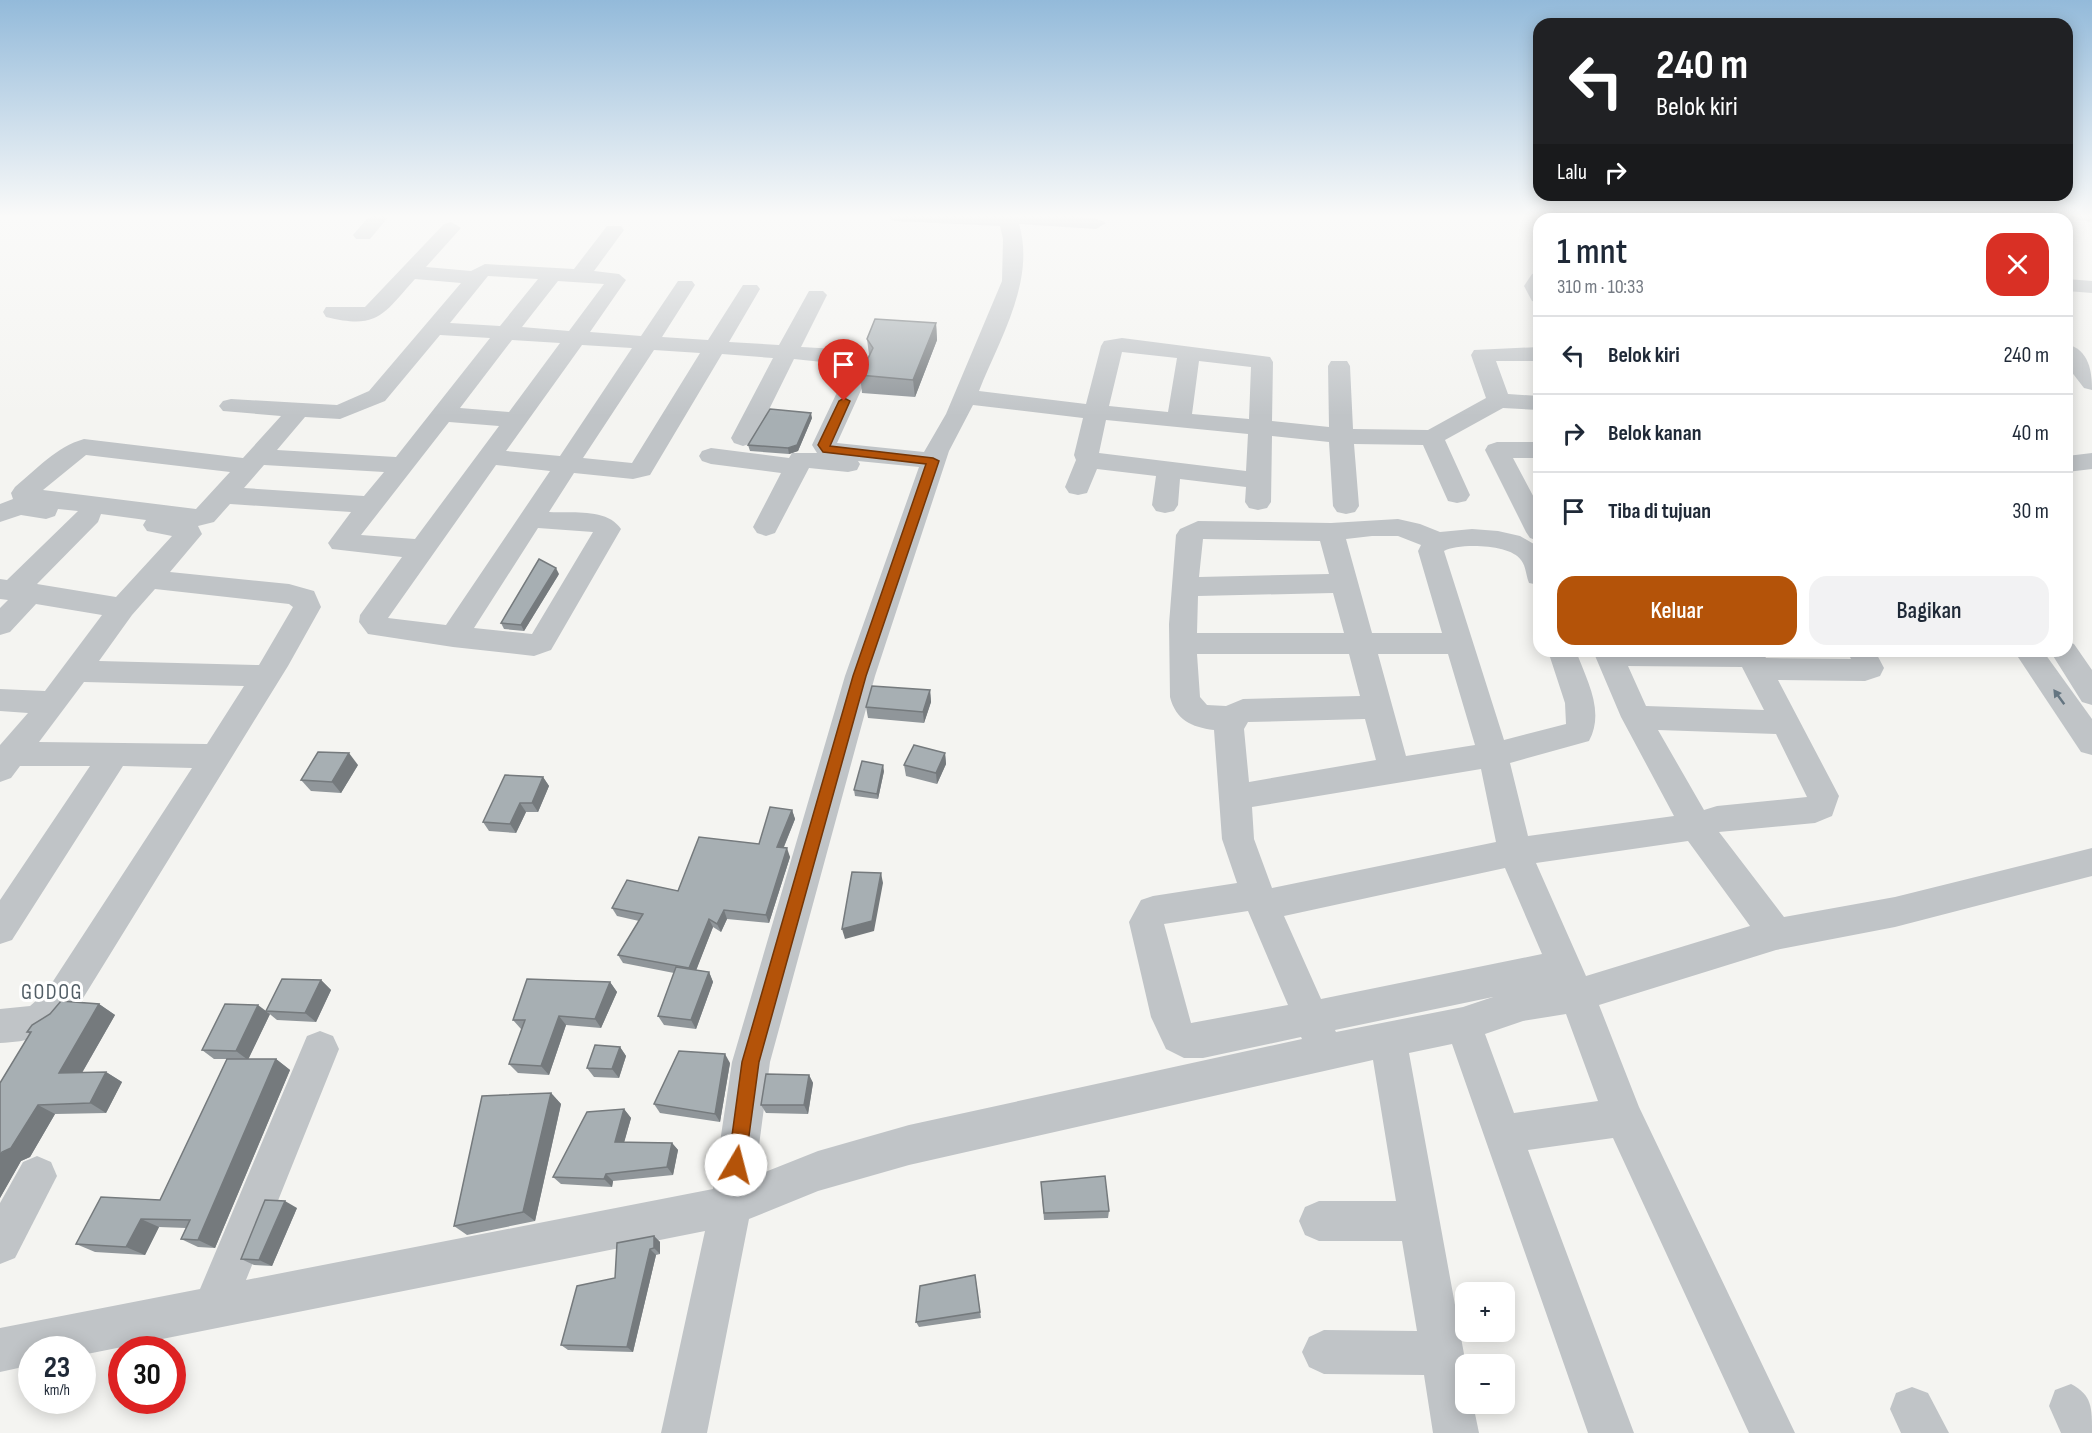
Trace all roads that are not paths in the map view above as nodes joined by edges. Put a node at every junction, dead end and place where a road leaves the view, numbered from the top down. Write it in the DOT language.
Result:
graph roads {
  1 [pos="402,282"];
  2 [pos="474,282"];
  3 [pos="547,282"];
  4 [pos="615,282"];
  5 [pos="1012,282"];
  6 [pos="684,285"];
  7 [pos="2073,285"];
  8 [pos="2092,287"];
  9 [pos="750,289"];
  10 [pos="816,295"];
  11 [pos="334,312"];
  12 [pos="435,328"];
  13 [pos="507,333"];
  14 [pos="576,338"];
  15 [pos="645,344"];
  16 [pos="714,348"];
  17 [pos="789,353"];
  18 [pos="1189,354"];
  19 [pos="1533,354"];
  20 [pos="2073,359"];
  21 [pos="1339,366"];
  22 [pos="2092,383"];
  23 [pos="965,397"];
  24 [pos="1499,401"];
  25 [pos="1533,403"];
  26 [pos="231,406"];
  27 [pos="1099,409"];
  28 [pos="298,411"];
  29 [pos="443,414"];
  30 [pos="1179,416"];
  31 [pos="516,420"];
  32 [pos="1260,424"];
  33 [pos="1341,432"];
  34 [pos="1432,437"];
  35 [pos="743,438"];
  36 [pos="1533,450"];
  37 [pos="711,456"];
  38 [pos="489,458"];
  39 [pos="1088,460"];
  40 [pos="933,461"];
  41 [pos="2092,461"];
  42 [pos="254,462"];
  43 [pos="2073,463"];
  44 [pos="402,465"];
  45 [pos="566,465"];
  46 [pos="796,468"];
  47 [pos="1169,470"];
  48 [pos="1078,487"];
  49 [pos="223,495"];
  50 [pos="1457,495"];
  51 [pos="371,505"];
  52 [pos="1166,505"];
  53 [pos="0,513"];
  54 [pos="89,516"];
  55 [pos="531,519"];
  56 [pos="1339,519"];
  57 [pos="1533,520"];
  58 [pos="766,527"];
  59 [pos="1436,542"];
  60 [pos="423,549"];
  61 [pos="1533,556"];
  62 [pos="150,579"];
  63 [pos="1345,583"];
  64 [pos="1186,587"];
  65 [pos="15,590"];
  66 [pos="122,608"];
  67 [pos="0,625"];
  68 [pos="453,637"];
  69 [pos="1360,642"];
  70 [pos="1184,643"];
  71 [pos="1459,644"];
  72 [pos="1564,657"];
  73 [pos="1610,657"];
  74 [pos="1704,657"];
  75 [pos="1864,657"];
  76 [pos="2032,657"];
  77 [pos="2068,657"];
  78 [pos="1752,659"];
  79 [pos="77,671"];
  80 [pos="266,676"];
  81 [pos="2092,694"];
  82 [pos="0,700"];
  83 [pos="54,703"];
  84 [pos="1377,706"];
  85 [pos="1636,717"];
  86 [pos="1232,718"];
  87 [pos="1785,723"];
  88 [pos="2092,743"];
  89 [pos="115,754"];
  90 [pos="1493,755"];
  91 [pos="216,756"];
  92 [pos="5,761"];
  93 [pos="1394,770"];
  94 [pos="1235,796"];
  95 [pos="1696,826"];
  96 [pos="1515,852"];
  97 [pos="2092,862"];
  98 [pos="1261,900"];
  99 [pos="0,929"];
  100 [pos="1776,934"];
  101 [pos="1571,981"];
  102 [pos="1463,1024"];
  103 [pos="0,1026"];
  104 [pos="1319,1035"];
  105 [pos="1388,1039"];
  106 [pos="320,1049"];
  107 [pos="1623,1117"];
  108 [pos="1502,1134"];
  109 [pos="38,1176"];
  110 [pos="731,1206"];
  111 [pos="1319,1221"];
  112 [pos="1419,1221"];
  113 [pos="0,1243"];
  114 [pos="213,1309"];
  115 [pos="0,1350"];
  116 [pos="1324,1352"];
  117 [pos="1442,1353"];
  118 [pos="684,1433"];
  119 [pos="1455,1433"];
  120 [pos="1611,1433"];
  121 [pos="1772,1433"];
  1 -- 11 [label="street"];
  2 -- 12 [label="street"];
  3 -- 13 [label="street"];
  4 -- 14 [label="street"];
  5 -- 23 [label="street"];
  6 -- 15 [label="street"];
  7 -- 8 [label="street"];
  9 -- 16 [label="street"];
  10 -- 17 [label="street"];
  12 -- 13 [label="street"];
  12 -- 28 [label="street"];
  13 -- 14 [label="street"];
  13 -- 29 [label="street"];
  14 -- 15 [label="street"];
  14 -- 31 [label="street"];
  15 -- 16 [label="street"];
  15 -- 45 [label="street"];
  16 -- 17 [label="street"];
  16 -- 45 [label="street"];
  17 -- 35 [label="street"];
  17 -- 40 [label="street"];
  18 -- 27 [label="street"];
  18 -- 30 [label="street"];
  18 -- 32 [label="street"];
  19 -- 24 [label="street"];
  20 -- 22 [label="street"];
  21 -- 33 [label="street"];
  23 -- 27 [label="street"];
  23 -- 40 [label="street"];
  24 -- 25 [label="street"];
  24 -- 34 [label="street"];
  26 -- 28 [label="street"];
  27 -- 30 [label="street"];
  27 -- 39 [label="street"];
  28 -- 42 [label="street"];
  29 -- 31 [label="street"];
  29 -- 44 [label="street"];
  30 -- 32 [label="street"];
  31 -- 38 [label="street"];
  32 -- 33 [label="street"];
  32 -- 47 [label="street"];
  33 -- 34 [label="street"];
  33 -- 56 [label="street"];
  34 -- 50 [label="street"];
  36 -- 57 [label="street"];
  37 -- 46 [label="street"];
  38 -- 45 [label="street"];
  38 -- 60 [label="street"];
  39 -- 47 [label="street"];
  39 -- 48 [label="street"];
  40 -- 46 [label="street"];
  40 -- 110 [label="street"];
  41 -- 43 [label="street"];
  42 -- 44 [label="street"];
  42 -- 49 [label="street"];
  42 -- 49 [label="street"];
  44 -- 51 [label="street"];
  45 -- 55 [label="street"];
  46 -- 58 [label="street"];
  47 -- 52 [label="street"];
  49 -- 51 [label="street"];
  51 -- 60 [label="street"];
  53 -- 54 [label="street"];
  54 -- 62 [label="street"];
  54 -- 65 [label="street"];
  55 -- 68 [label="street"];
  55 -- 68 [label="street"];
  56 -- 59 [label="street"];
  56 -- 63 [label="street"];
  56 -- 64 [label="street"];
  59 -- 61 [label="street"];
  59 -- 71 [label="street"];
  60 -- 68 [label="street"];
  62 -- 66 [label="street"];
  62 -- 80 [label="street"];
  63 -- 64 [label="street"];
  63 -- 69 [label="street"];
  64 -- 70 [label="street"];
  65 -- 66 [label="street"];
  65 -- 67 [label="street"];
  66 -- 79 [label="street"];
  69 -- 70 [label="street"];
  69 -- 71 [label="street"];
  69 -- 84 [label="street"];
  70 -- 86 [label="street"];
  71 -- 90 [label="street"];
  72 -- 90 [label="street"];
  73 -- 85 [label="street"];
  74 -- 78 [label="street"];
  75 -- 78 [label="street"];
  88 -- 76 [label="street, one-way"];
  77 -- 81 [label="street"];
  78 -- 87 [label="street"];
  79 -- 80 [label="street"];
  79 -- 83 [label="street"];
  80 -- 91 [label="street"];
  82 -- 83 [label="street"];
  83 -- 92 [label="street"];
  84 -- 86 [label="street"];
  84 -- 93 [label="street"];
  85 -- 87 [label="street"];
  85 -- 95 [label="street"];
  86 -- 94 [label="street"];
  87 -- 95 [label="street"];
  89 -- 91 [label="street"];
  89 -- 92 [label="street"];
  89 -- 99 [label="street"];
  90 -- 93 [label="street"];
  90 -- 96 [label="street"];
  91 -- 103 [label="street"];
  93 -- 94 [label="street"];
  94 -- 98 [label="street"];
  95 -- 96 [label="street"];
  95 -- 100 [label="street"];
  96 -- 98 [label="street"];
  96 -- 101 [label="street"];
  97 -- 100 [label="street"];
  98 -- 104 [label="street"];
  98 -- 104 [label="street"];
  100 -- 101 [label="street"];
  101 -- 102 [label="street"];
  101 -- 104 [label="street"];
  101 -- 107 [label="street"];
  102 -- 105 [label="street"];
  102 -- 108 [label="street"];
  104 -- 105 [label="street"];
  104 -- 110 [label="street"];
  105 -- 112 [label="street"];
  106 -- 114 [label="street"];
  107 -- 108 [label="street"];
  107 -- 121 [label="street"];
  108 -- 120 [label="street"];
  109 -- 113 [label="street"];
  110 -- 114 [label="street"];
  110 -- 118 [label="street"];
  111 -- 112 [label="street"];
  112 -- 117 [label="street"];
  114 -- 115 [label="street"];
  116 -- 117 [label="street"];
  117 -- 119 [label="street"];
}
